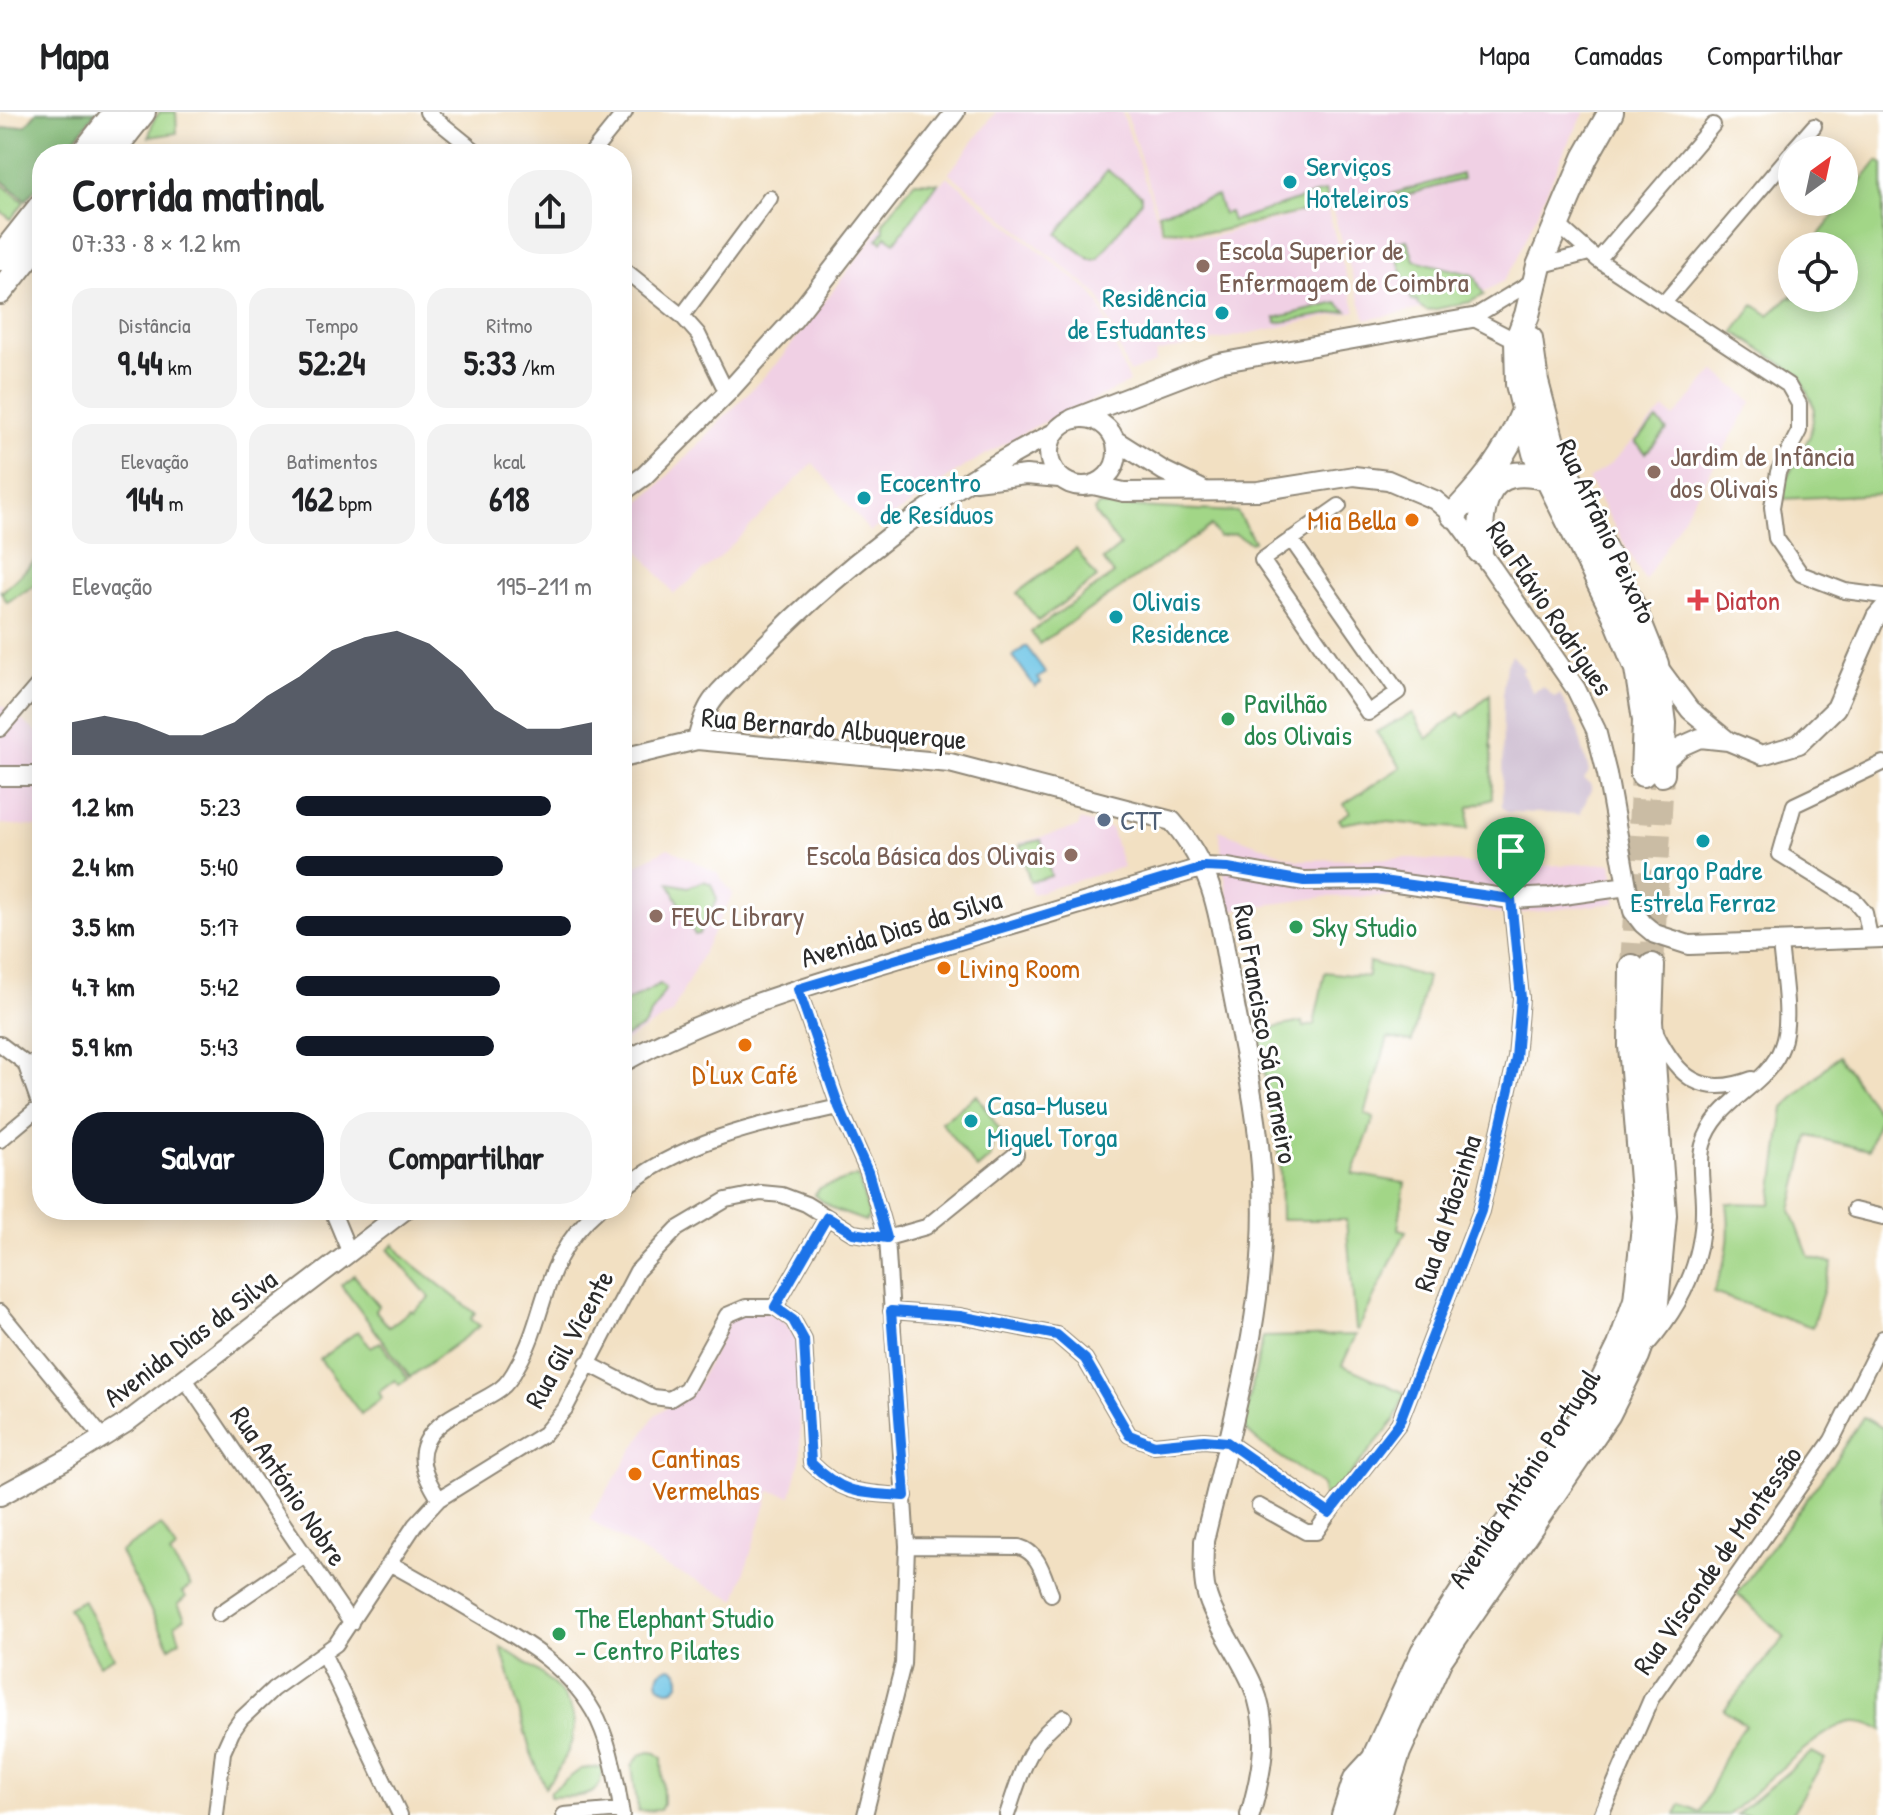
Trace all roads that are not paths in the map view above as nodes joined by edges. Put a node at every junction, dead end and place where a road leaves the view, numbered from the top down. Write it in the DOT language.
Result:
graph roads {
  1 [pos="116,112"];
  2 [pos="143,112"];
  3 [pos="427,112"];
  4 [pos="625,112"];
  5 [pos="955,112"];
  6 [pos="1611,112"];
  7 [pos="1713,125"];
  8 [pos="1814,126"];
  9 [pos="1806,136"];
  10 [pos="91,144"];
  11 [pos="118,144"];
  12 [pos="467,144"];
  13 [pos="599,144"];
  14 [pos="1778,169"];
  15 [pos="770,198"];
  16 [pos="32,218"];
  17 [pos="1556,223"];
  18 [pos="32,252"];
  19 [pos="1594,256"];
  20 [pos="0,258"];
  21 [pos="1536,274"];
  22 [pos="632,276"];
  23 [pos="0,292"];
  24 [pos="1663,304"];
  25 [pos="1527,315"];
  26 [pos="682,316"];
  27 [pos="1472,318"];
  28 [pos="1517,341"];
  29 [pos="727,393"];
  30 [pos="1134,394"];
  31 [pos="1523,413"];
  32 [pos="1072,419"];
  33 [pos="1054,433"];
  34 [pos="1112,435"];
  35 [pos="1059,478"];
  36 [pos="1547,478"];
  37 [pos="972,481"];
  38 [pos="632,485"];
  39 [pos="1093,485"];
  40 [pos="1203,490"];
  41 [pos="1339,506"];
  42 [pos="1453,515"];
  43 [pos="1291,539"];
  44 [pos="1480,551"];
  45 [pos="1883,596"];
  46 [pos="1883,609"];
  47 [pos="1656,664"];
  48 [pos="32,692"];
  49 [pos="0,729"];
  50 [pos="697,740"];
  51 [pos="1728,741"];
  52 [pos="632,756"];
  53 [pos="1883,763"];
  54 [pos="1656,770"];
  55 [pos="0,776"];
  56 [pos="32,776"];
  57 [pos="1204,867"];
  58 [pos="1627,886"];
  59 [pos="1511,899"];
  60 [pos="1877,938"];
  61 [pos="1780,942"];
  62 [pos="798,989"];
  63 [pos="1650,1021"];
  64 [pos="0,1044"];
  65 [pos="632,1058"];
  66 [pos="25,1063"];
  67 [pos="32,1063"];
  68 [pos="1760,1076"];
  69 [pos="32,1082"];
  70 [pos="839,1107"];
  71 [pos="32,1113"];
  72 [pos="0,1140"];
  73 [pos="1016,1154"];
  74 [pos="632,1181"];
  75 [pos="1854,1210"];
  76 [pos="827,1217"];
  77 [pos="1883,1217"];
  78 [pos="336,1220"];
  79 [pos="391,1220"];
  80 [pos="586,1220"];
  81 [pos="887,1238"];
  82 [pos="349,1251"];
  83 [pos="775,1307"];
  84 [pos="891,1311"];
  85 [pos="0,1312"];
  86 [pos="1883,1338"];
  87 [pos="1637,1356"];
  88 [pos="587,1363"];
  89 [pos="185,1379"];
  90 [pos="103,1438"];
  91 [pos="1227,1442"];
  92 [pos="0,1496"];
  93 [pos="905,1496"];
  94 [pos="439,1499"];
  95 [pos="1259,1506"];
  96 [pos="1329,1513"];
  97 [pos="907,1546"];
  98 [pos="305,1555"];
  99 [pos="391,1564"];
  100 [pos="1051,1594"];
  101 [pos="219,1614"];
  102 [pos="351,1623"];
  103 [pos="324,1655"];
  104 [pos="1064,1717"];
  105 [pos="1377,1752"];
  106 [pos="621,1812"];
  107 [pos="216,1815"];
  108 [pos="400,1815"];
  109 [pos="564,1815"];
  110 [pos="865,1815"];
  111 [pos="1007,1815"];
  112 [pos="1250,1815"];
  113 [pos="1341,1815"];
  114 [pos="1358,1815"];
  115 [pos="1378,1815"];
  116 [pos="1601,1815"];
  1 -- 10 [label="main road"];
  2 -- 11 [label="main road"];
  3 -- 12 [label="street"];
  4 -- 13 [label="street"];
  5 -- 29 [label="street"];
  6 -- 17 [label="main road, Rua Afrânio Peixoto"];
  7 -- 19 [label="street"];
  8 -- 9 [label="street"];
  14 -- 24 [label="street"];
  15 -- 26 [label="street"];
  16 -- 20 [label="main road"];
  17 -- 19 [label="street"];
  17 -- 21 [label="main road, Rua Afrânio Peixoto"];
  18 -- 23 [label="main road"];
  19 -- 21 [label="street"];
  19 -- 24 [label="street"];
  21 -- 25 [label="main road, Rua Afrânio Peixoto"];
  21 -- 27 [label="street"];
  22 -- 26 [label="street"];
  24 -- 45 [label="street"];
  25 -- 28 [label="main road, Rua Afrânio Peixoto"];
  25 -- 47 [label="main road, Rua Afrânio Peixoto"];
  26 -- 29 [label="street"];
  27 -- 28 [label="street"];
  27 -- 30 [label="street"];
  28 -- 31 [label="main road, Rua Afrânio Peixoto"];
  29 -- 38 [label="street"];
  30 -- 32 [label="street"];
  30 -- 34 [label="street"];
  31 -- 36 [label="main road, Rua Afrânio Peixoto"];
  31 -- 42 [label="main road"];
  32 -- 33 [label="street"];
  32 -- 34 [label="street"];
  33 -- 35 [label="street"];
  33 -- 37 [label="street"];
  34 -- 39 [label="street"];
  34 -- 40 [label="street, Rua Flávio Rodrigues"];
  35 -- 37 [label="street"];
  35 -- 39 [label="street"];
  36 -- 44 [label="main road"];
  36 -- 54 [label="main road, Rua Afrânio Peixoto"];
  37 -- 50 [label="street"];
  39 -- 40 [label="street, Rua Flávio Rodrigues"];
  40 -- 42 [label="street, Rua Flávio Rodrigues"];
  41 -- 43 [label="street"];
  42 -- 44 [label="street, Rua Flávio Rodrigues"];
  43 -- 43 [label="street"];
  44 -- 58 [label="street, Rua Flávio Rodrigues"];
  46 -- 51 [label="street"];
  47 -- 51 [label="street"];
  47 -- 54 [label="main road, Rua Afrânio Peixoto"];
  48 -- 49 [label="street"];
  50 -- 52 [label="street, Rua Bernardo Albuquerque"];
  50 -- 57 [label="street, Rua Bernardo Albuquerque"];
  51 -- 54 [label="street"];
  53 -- 60 [label="street"];
  55 -- 56 [label="street"];
  57 -- 59 [label="street"];
  57 -- 62 [label="street, Avenida Dias da Silva"];
  57 -- 91 [label="street, Rua Francisco Sá Carneiro"];
  58 -- 59 [label="street"];
  58 -- 61 [label="street, Rua Flávio Rodrigues"];
  59 -- 96 [label="street, Rua da Mãozinha"];
  60 -- 61 [label="street, Rua Flávio Rodrigues"];
  61 -- 68 [label="street"];
  62 -- 65 [label="street, Avenida Dias da Silva"];
  62 -- 70 [label="street"];
  63 -- 68 [label="street"];
  63 -- 87 [label="main road, Avenida António Portugal"];
  63 -- 105 [label="main road, Avenida António Portugal"];
  64 -- 66 [label="street"];
  66 -- 67 [label="street"];
  66 -- 69 [label="street"];
  68 -- 87 [label="street"];
  70 -- 74 [label="street"];
  70 -- 81 [label="street"];
  71 -- 72 [label="street"];
  73 -- 81 [label="street"];
  75 -- 77 [label="street"];
  76 -- 81 [label="street, Rua Gil Vicente"];
  76 -- 83 [label="street"];
  76 -- 88 [label="street, Rua Gil Vicente"];
  78 -- 82 [label="street"];
  79 -- 82 [label="street, Avenida Dias da Silva"];
  80 -- 94 [label="street"];
  81 -- 84 [label="street"];
  82 -- 89 [label="street, Avenida Dias da Silva"];
  83 -- 88 [label="street"];
  83 -- 93 [label="street"];
  84 -- 91 [label="street"];
  84 -- 93 [label="street"];
  85 -- 90 [label="street"];
  86 -- 116 [label="street, Rua Visconde de Montessão"];
  87 -- 115 [label="main road, Avenida António Portugal"];
  88 -- 94 [label="street, Rua Gil Vicente"];
  89 -- 90 [label="street, Avenida Dias da Silva"];
  89 -- 98 [label="street, Rua António Nobre"];
  90 -- 92 [label="street, Avenida Dias da Silva"];
  91 -- 96 [label="street"];
  91 -- 112 [label="street, Rua Francisco Sá Carneiro"];
  93 -- 97 [label="street"];
  94 -- 99 [label="street, Rua Gil Vicente"];
  95 -- 96 [label="street, Rua da Mãozinha"];
  97 -- 100 [label="street"];
  97 -- 110 [label="street"];
  98 -- 101 [label="street"];
  98 -- 102 [label="street, Rua António Nobre"];
  99 -- 102 [label="street, Rua Gil Vicente"];
  99 -- 106 [label="street"];
  102 -- 103 [label="street, Rua Gil Vicente"];
  103 -- 107 [label="street, Rua Gil Vicente"];
  103 -- 108 [label="street"];
  104 -- 111 [label="street"];
  105 -- 113 [label="street"];
  105 -- 114 [label="main road, Avenida António Portugal"];
  106 -- 109 [label="street"];
}
